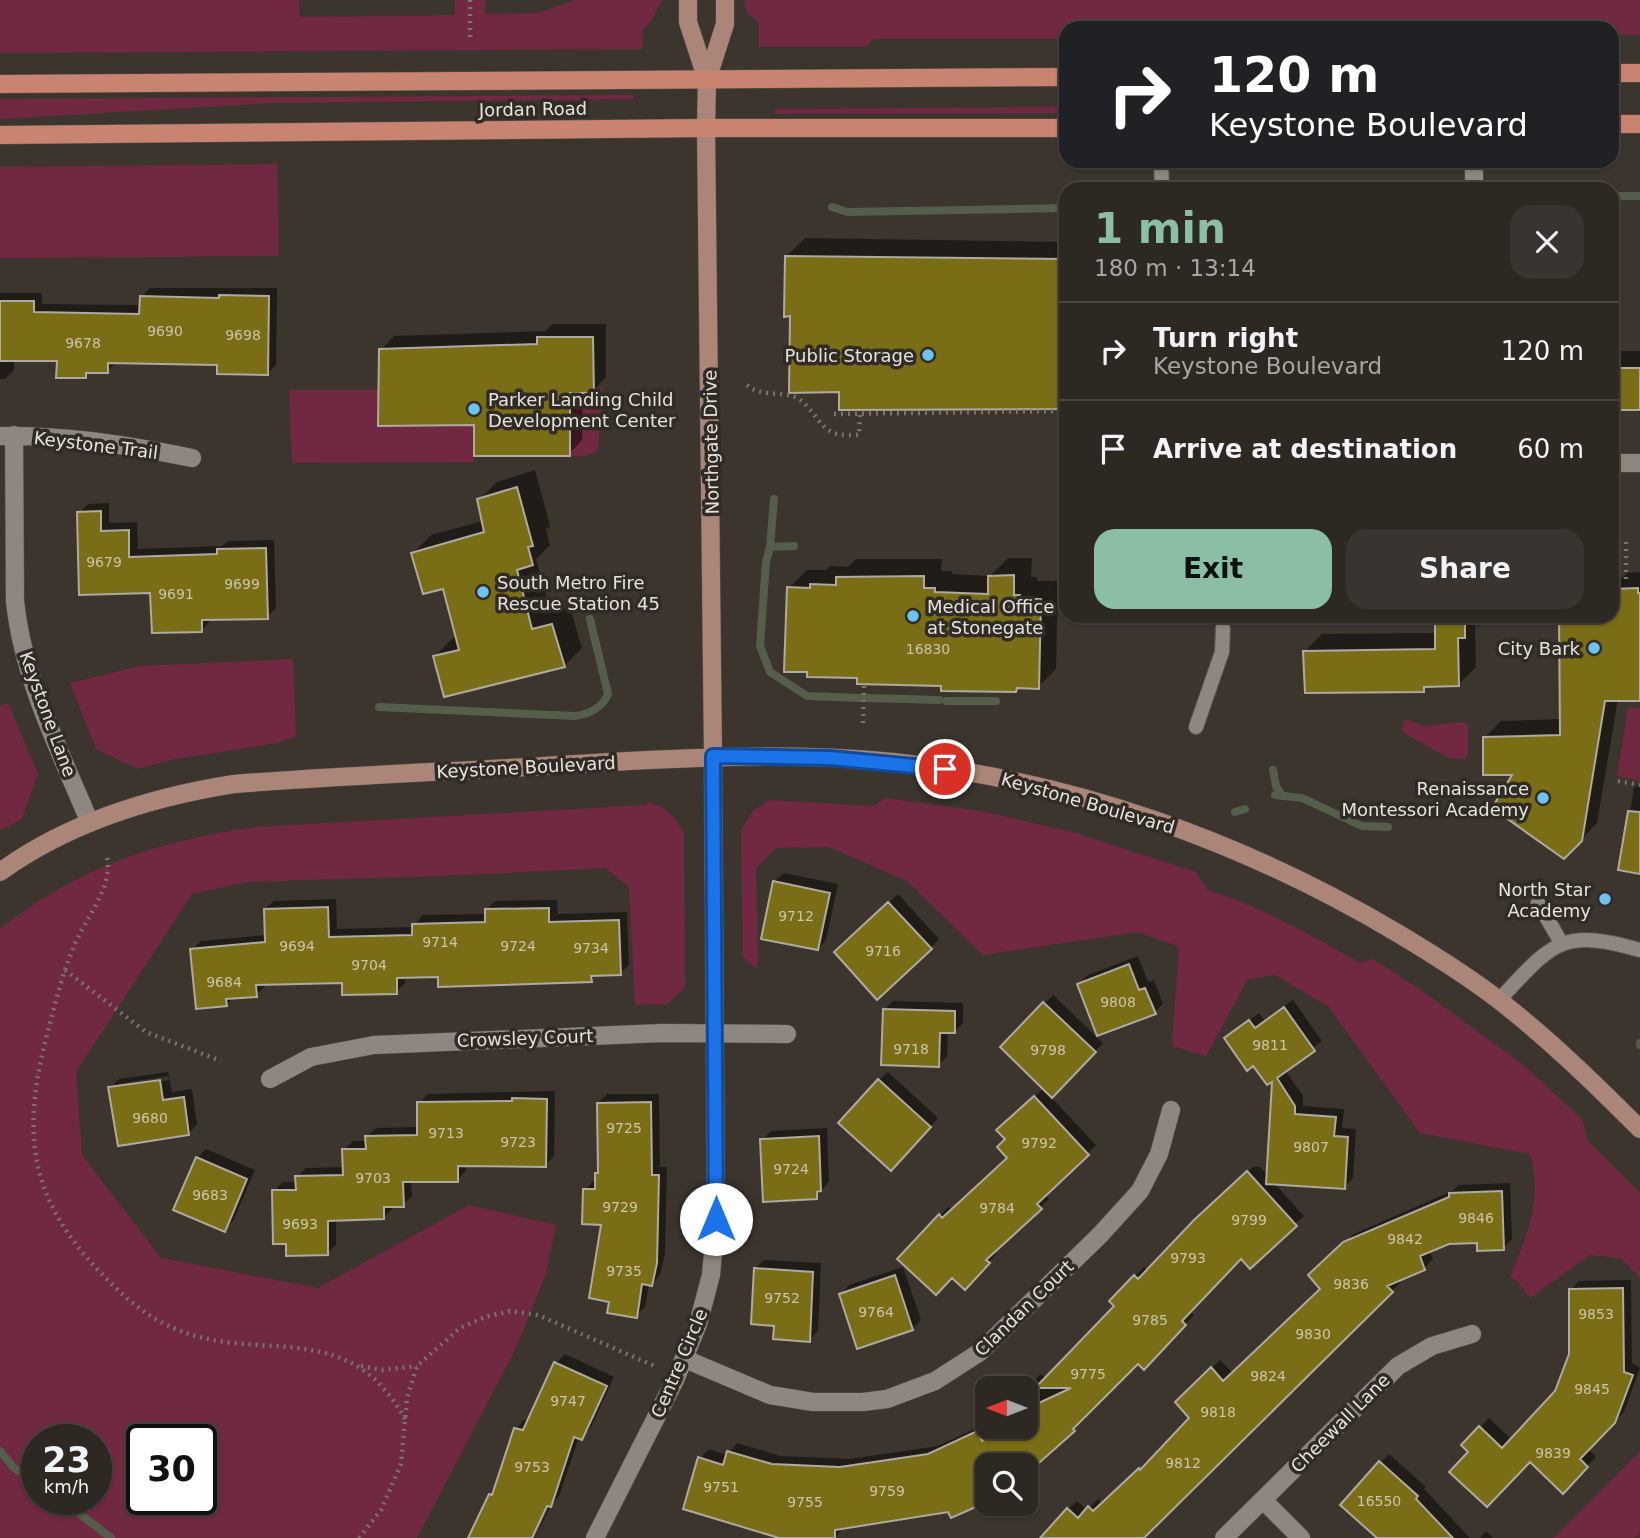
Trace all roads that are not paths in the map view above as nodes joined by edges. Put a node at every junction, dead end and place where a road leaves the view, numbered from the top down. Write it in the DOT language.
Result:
graph roads {
  1 [pos="688,0"];
  2 [pos="725,0"];
  3 [pos="1619,73"];
  4 [pos="1640,73"];
  5 [pos="1059,77"];
  6 [pos="707,80"];
  7 [pos="0,84"];
  8 [pos="1619,124"];
  9 [pos="1640,124"];
  10 [pos="706,128"];
  11 [pos="1059,128"];
  12 [pos="0,135"];
  13 [pos="7,435"];
  14 [pos="192,458"];
  15 [pos="1619,463"];
  16 [pos="1640,463"];
  17 [pos="1223,628"];
  18 [pos="1196,727"];
  19 [pos="713,756"];
  20 [pos="90,823"];
  21 [pos="0,872"];
  22 [pos="1538,903"];
  23 [pos="1562,944"];
  24 [pos="1640,950"];
  25 [pos="1499,1000"];
  26 [pos="715,1032"];
  27 [pos="787,1034"];
  28 [pos="270,1079"];
  29 [pos="1171,1110"];
  30 [pos="1640,1129"];
  31 [pos="1472,1334"];
  32 [pos="685,1359"];
  33 [pos="1263,1500"];
  34 [pos="595,1538"];
  35 [pos="1224,1538"];
  36 [pos="1301,1538"];
  1 -- 6 [label="street"];
  2 -- 6 [label="street"];
  3 -- 4 [label="main road"];
  5 -- 6 [label="main road, Jordan Road"];
  6 -- 7 [label="main road, Jordan Road"];
  6 -- 10 [label="street, Northgate Drive"];
  8 -- 9 [label="main road"];
  10 -- 11 [label="main road, Jordan Road"];
  10 -- 12 [label="main road, Jordan Road"];
  10 -- 19 [label="street, Northgate Drive"];
  13 -- 14 [label="street, Keystone Trail"];
  13 -- 20 [label="street, Keystone Lane"];
  15 -- 16 [label="street"];
  17 -- 18 [label="lane"];
  19 -- 20 [label="street, Keystone Boulevard"];
  19 -- 25 [label="street, Keystone Boulevard"];
  19 -- 26 [label="street, Centre Circle"];
  20 -- 21 [label="street, Keystone Boulevard"];
  22 -- 23 [label="lane"];
  23 -- 24 [label="lane"];
  23 -- 25 [label="lane"];
  25 -- 30 [label="street, Keystone Boulevard"];
  26 -- 27 [label="street, Crowsley Court"];
  26 -- 28 [label="street, Crowsley Court"];
  26 -- 32 [label="street, Centre Circle"];
  29 -- 32 [label="street, Clandan Court"];
  31 -- 33 [label="street, Cheewall Lane"];
  32 -- 34 [label="street, Centre Circle"];
  33 -- 35 [label="street, Cheewall Lane"];
  33 -- 36 [label="street"];
}
